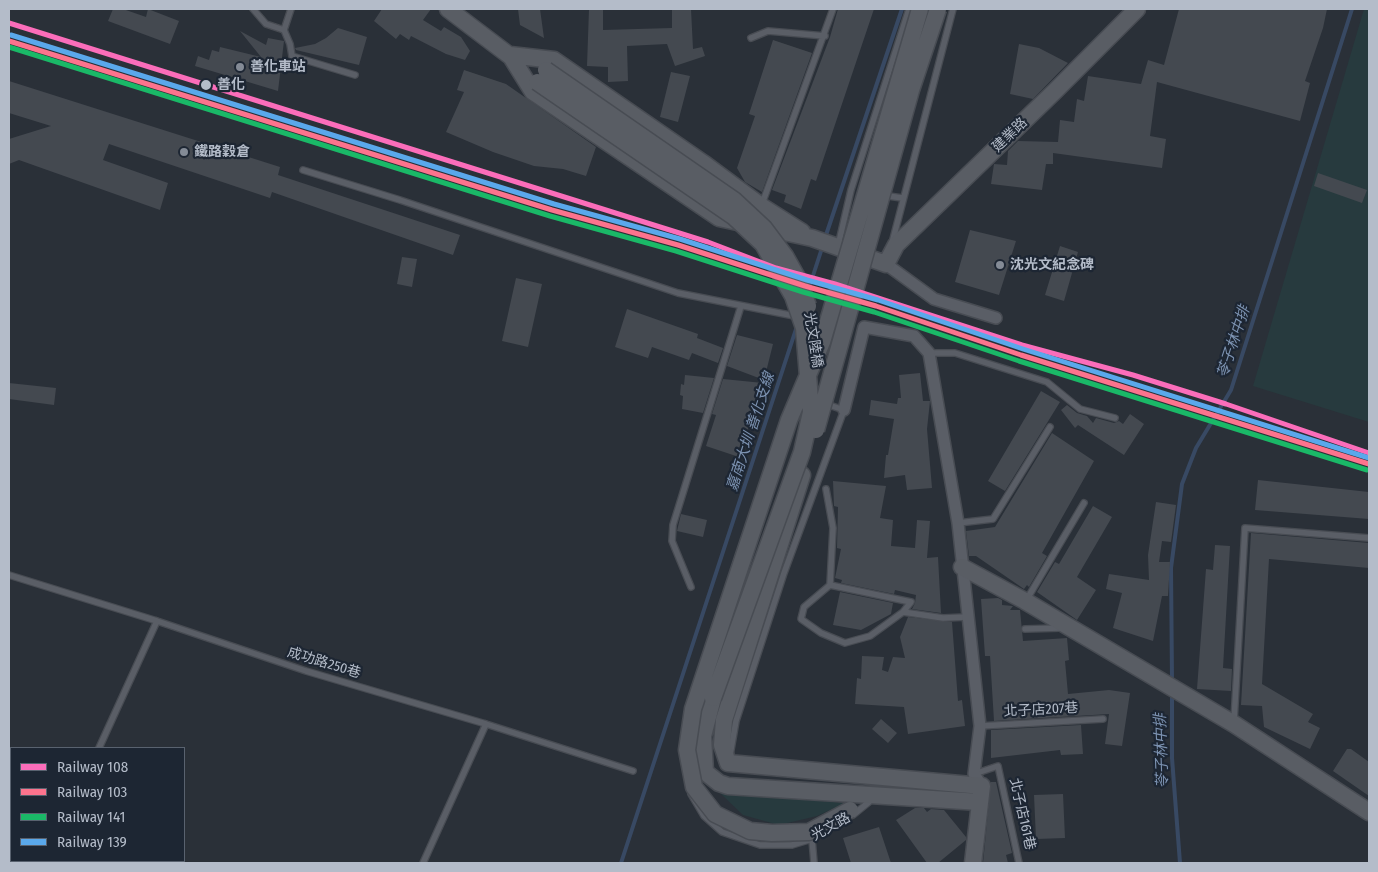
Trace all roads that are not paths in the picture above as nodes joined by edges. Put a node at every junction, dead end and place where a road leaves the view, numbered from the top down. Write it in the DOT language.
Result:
graph roads {
  1 [pos="253,9"];
  2 [pos="291,9"];
  3 [pos="448,9"];
  4 [pos="833,9"];
  5 [pos="909,9"];
  6 [pos="920,9"];
  7 [pos="938,9"];
  8 [pos="953,9"];
  9 [pos="1137,9"];
  10 [pos="284,30"];
  11 [pos="825,36"];
  12 [pos="751,38"];
  13 [pos="510,55"];
  14 [pos="355,75"];
  15 [pos="542,76"];
  16 [pos="303,170"];
  17 [pos="851,190"];
  18 [pos="902,198"];
  19 [pos="761,206"];
  20 [pos="756,226"];
  21 [pos="812,238"];
  22 [pos="837,247"];
  23 [pos="886,264"];
  24 [pos="741,306"];
  25 [pos="996,318"];
  26 [pos="858,326"];
  27 [pos="929,353"];
  28 [pos="790,399"];
  29 [pos="786,407"];
  30 [pos="844,410"];
  31 [pos="1115,418"];
  32 [pos="1050,427"];
  33 [pos="777,432"];
  34 [pos="814,434"];
  35 [pos="759,488"];
  36 [pos="826,489"];
  37 [pos="1084,503"];
  38 [pos="958,523"];
  39 [pos="1369,538"];
  40 [pos="962,567"];
  41 [pos="9,575"];
  42 [pos="830,584"];
  43 [pos="690,587"];
  44 [pos="1026,601"];
  45 [pos="903,612"];
  46 [pos="967,617"];
  47 [pos="157,621"];
  48 [pos="1071,628"];
  49 [pos="1025,629"];
  50 [pos="1103,719"];
  51 [pos="486,724"];
  52 [pos="1234,724"];
  53 [pos="980,726"];
  54 [pos="703,736"];
  55 [pos="99,747"];
  56 [pos="728,762"];
  57 [pos="633,771"];
  58 [pos="689,788"];
  59 [pos="978,788"];
  60 [pos="885,795"];
  61 [pos="869,802"];
  62 [pos="1369,812"];
  63 [pos="812,839"];
  64 [pos="423,863"];
  65 [pos="814,863"];
  66 [pos="973,863"];
  67 [pos="1020,863"];
  1 -- 10 [label="lane"];
  2 -- 10 [label="lane"];
  3 -- 13 [label="street"];
  4 -- 11 [label="lane"];
  5 -- 17 [label="lane"];
  6 -- 61 [label="street, bridge"];
  7 -- 34 [label="street, bridge"];
  8 -- 18 [label="lane"];
  9 -- 23 [label="street, 建業路"];
  10 -- 14 [label="lane"];
  11 -- 12 [label="lane"];
  11 -- 19 [label="lane"];
  13 -- 15 [label="street"];
  13 -- 19 [label="street"];
  13 -- 20 [label="street"];
  15 -- 34 [label="street, 光文陸橋, bridge"];
  15 -- 54 [label="street, 光文陸橋, bridge"];
  16 -- 24 [label="lane"];
  17 -- 18 [label="lane"];
  17 -- 22 [label="lane"];
  18 -- 23 [label="lane"];
  19 -- 20 [label="street"];
  19 -- 21 [label="street"];
  20 -- 21 [label="street"];
  21 -- 22 [label="street"];
  22 -- 23 [label="street"];
  23 -- 25 [label="street"];
  24 -- 26 [label="lane"];
  24 -- 43 [label="lane"];
  26 -- 27 [label="street"];
  26 -- 30 [label="street"];
  27 -- 31 [label="lane"];
  27 -- 38 [label="street"];
  28 -- 30 [label="lane"];
  29 -- 33 [label="lane"];
  30 -- 56 [label="lane"];
  32 -- 38 [label="lane"];
  34 -- 56 [label="street, 光文陸橋"];
  35 -- 58 [label="lane, 光文路"];
  36 -- 42 [label="lane"];
  37 -- 44 [label="lane"];
  38 -- 40 [label="street"];
  39 -- 52 [label="lane"];
  40 -- 44 [label="street"];
  40 -- 46 [label="street"];
  41 -- 47 [label="lane, 成功路250巷"];
  42 -- 45 [label="lane"];
  42 -- 45 [label="lane"];
  44 -- 48 [label="street"];
  45 -- 46 [label="lane"];
  46 -- 53 [label="street"];
  47 -- 51 [label="lane, 成功路250巷"];
  47 -- 55 [label="lane"];
  48 -- 49 [label="lane"];
  48 -- 52 [label="street"];
  50 -- 53 [label="lane, 北子店207巷"];
  51 -- 57 [label="lane, 成功路250巷"];
  51 -- 64 [label="lane"];
  52 -- 62 [label="street"];
  53 -- 59 [label="street"];
  54 -- 58 [label="lane"];
  54 -- 60 [label="street, 光文陸橋"];
  56 -- 59 [label="street"];
  58 -- 63 [label="lane, 光文路"];
  59 -- 60 [label="street, 光文陸橋"];
  59 -- 66 [label="street"];
  59 -- 67 [label="lane, 北子店161巷"];
  60 -- 61 [label="street"];
  61 -- 63 [label="lane, 光文路"];
  63 -- 65 [label="lane"];
}
